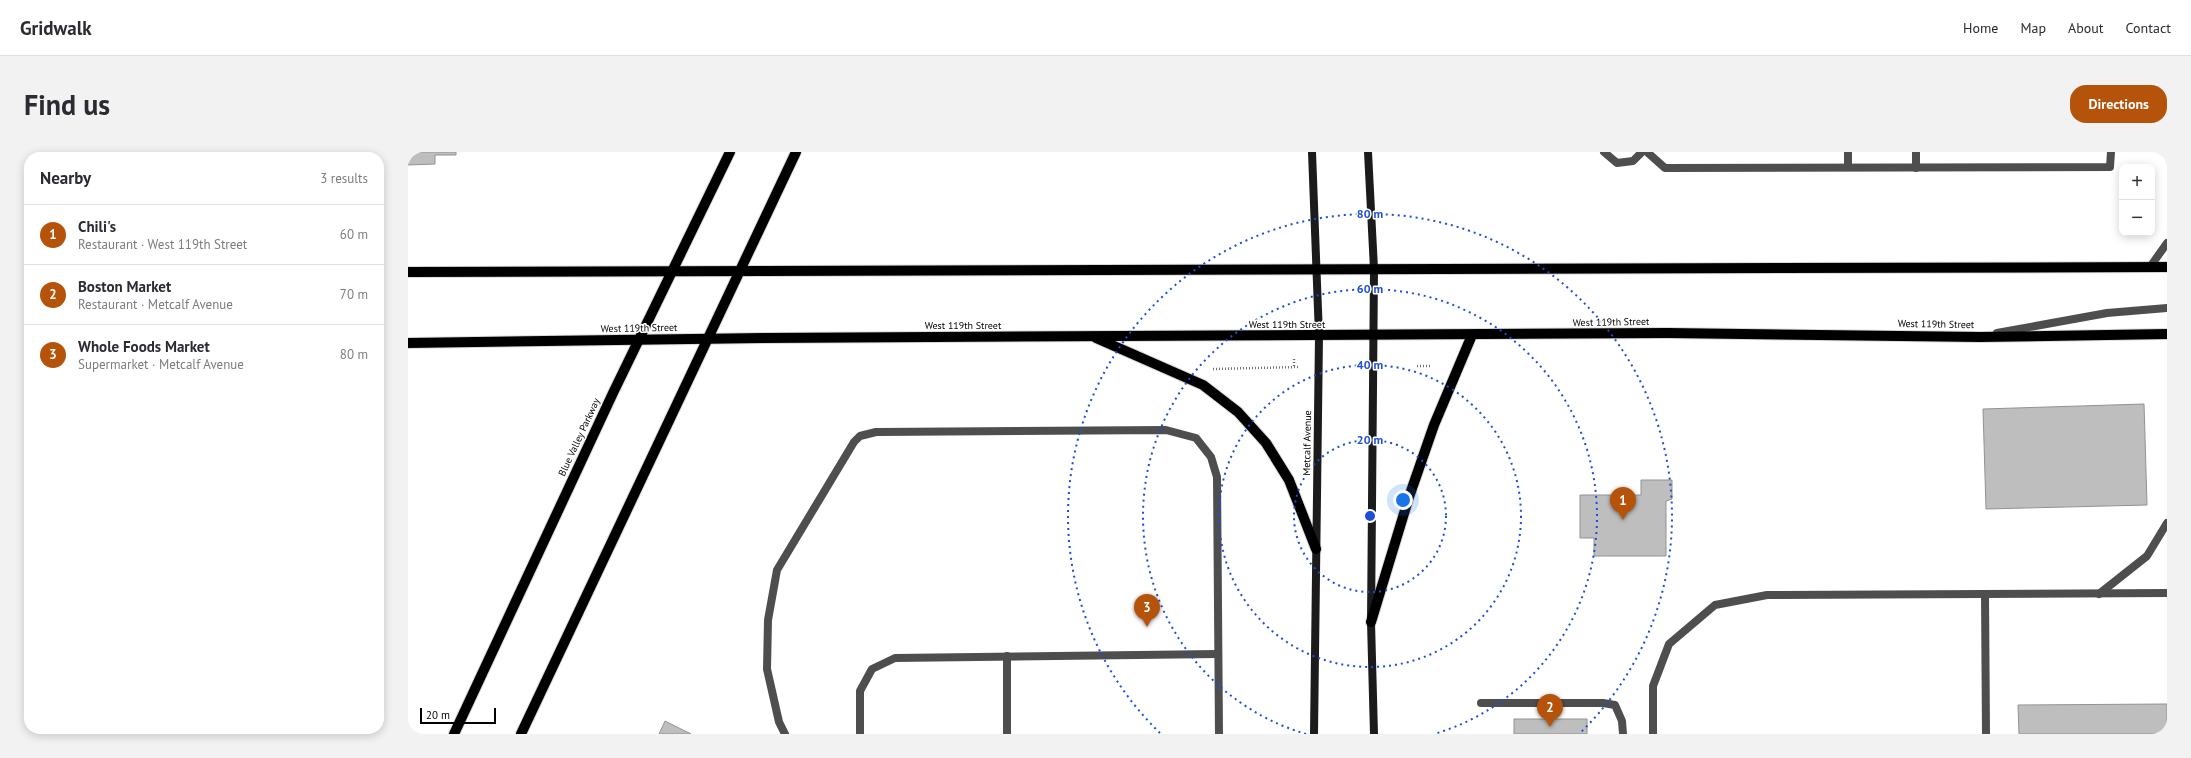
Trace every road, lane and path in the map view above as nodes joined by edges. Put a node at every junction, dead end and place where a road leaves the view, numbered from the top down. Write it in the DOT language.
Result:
graph roads {
  1 [pos="730,152"];
  2 [pos="796,152"];
  3 [pos="1312,152"];
  4 [pos="1368,152"];
  5 [pos="1604,152"];
  6 [pos="1642,152"];
  7 [pos="1647,152"];
  8 [pos="1848,152"];
  9 [pos="1916,152"];
  10 [pos="2111,152"];
  11 [pos="1848,167"];
  12 [pos="1916,168"];
  13 [pos="2167,243"];
  14 [pos="2150,267"];
  15 [pos="2167,267"];
  16 [pos="1317,268"];
  17 [pos="1374,268"];
  18 [pos="672,271"];
  19 [pos="408,272"];
  20 [pos="739,272"];
  21 [pos="2167,308"];
  22 [pos="2167,334"];
  23 [pos="1472,335"];
  24 [pos="1092,336"];
  25 [pos="1319,336"];
  26 [pos="1373,336"];
  27 [pos="1980,336"];
  28 [pos="638,340"];
  29 [pos="708,340"];
  30 [pos="408,343"];
  31 [pos="1294,359"];
  32 [pos="1417,366"];
  33 [pos="1431,366"];
  34 [pos="1294,367"];
  35 [pos="1298,367"];
  36 [pos="1211,372"];
  37 [pos="2167,523"];
  38 [pos="1316,549"];
  39 [pos="2167,593"];
  40 [pos="1985,594"];
  41 [pos="2099,594"];
  42 [pos="1371,622"];
  43 [pos="1218,654"];
  44 [pos="1007,656"];
  45 [pos="1481,703"];
  46 [pos="454,734"];
  47 [pos="521,734"];
  48 [pos="785,734"];
  49 [pos="860,734"];
  50 [pos="1007,734"];
  51 [pos="1219,734"];
  52 [pos="1314,734"];
  53 [pos="1374,734"];
  54 [pos="1623,734"];
  55 [pos="1653,734"];
  56 [pos="1986,734"];
  1 -- 18 [label="main road, Blue Valley Parkway"];
  2 -- 20 [label="main road"];
  3 -- 16 [label="main road, Metcalf Avenue"];
  4 -- 17 [label="main road"];
  5 -- 6 [label="lane"];
  7 -- 11 [label="lane"];
  8 -- 11 [label="lane"];
  9 -- 12 [label="lane"];
  10 -- 12 [label="lane"];
  11 -- 12 [label="lane"];
  13 -- 14 [label="lane"];
  14 -- 15 [label="main road"];
  14 -- 17 [label="main road"];
  16 -- 17 [label="main road"];
  16 -- 20 [label="main road"];
  16 -- 25 [label="main road, Metcalf Avenue"];
  17 -- 26 [label="main road"];
  18 -- 19 [label="main road"];
  18 -- 20 [label="main road"];
  18 -- 28 [label="main road, Blue Valley Parkway"];
  20 -- 29 [label="main road"];
  21 -- 27 [label="lane"];
  22 -- 27 [label="main road, West 119th Street"];
  23 -- 26 [label="main road, West 119th Street"];
  23 -- 27 [label="main road, West 119th Street"];
  23 -- 42 [label="main road"];
  24 -- 25 [label="main road, West 119th Street"];
  24 -- 29 [label="main road, West 119th Street"];
  24 -- 38 [label="main road"];
  25 -- 26 [label="main road, West 119th Street"];
  25 -- 38 [label="main road, Metcalf Avenue"];
  26 -- 42 [label="main road"];
  28 -- 29 [label="main road, West 119th Street"];
  28 -- 30 [label="main road, West 119th Street"];
  28 -- 46 [label="main road, Blue Valley Parkway"];
  29 -- 47 [label="main road"];
  31 -- 34 [label="path"];
  32 -- 33 [label="path"];
  34 -- 35 [label="path"];
  34 -- 36 [label="path"];
  37 -- 41 [label="lane"];
  38 -- 52 [label="main road, Metcalf Avenue"];
  39 -- 41 [label="lane"];
  40 -- 41 [label="lane"];
  40 -- 55 [label="lane"];
  40 -- 56 [label="lane"];
  42 -- 53 [label="main road"];
  43 -- 44 [label="lane"];
  43 -- 48 [label="lane"];
  43 -- 51 [label="lane"];
  44 -- 49 [label="lane"];
  44 -- 50 [label="lane"];
  45 -- 54 [label="lane"];
}
